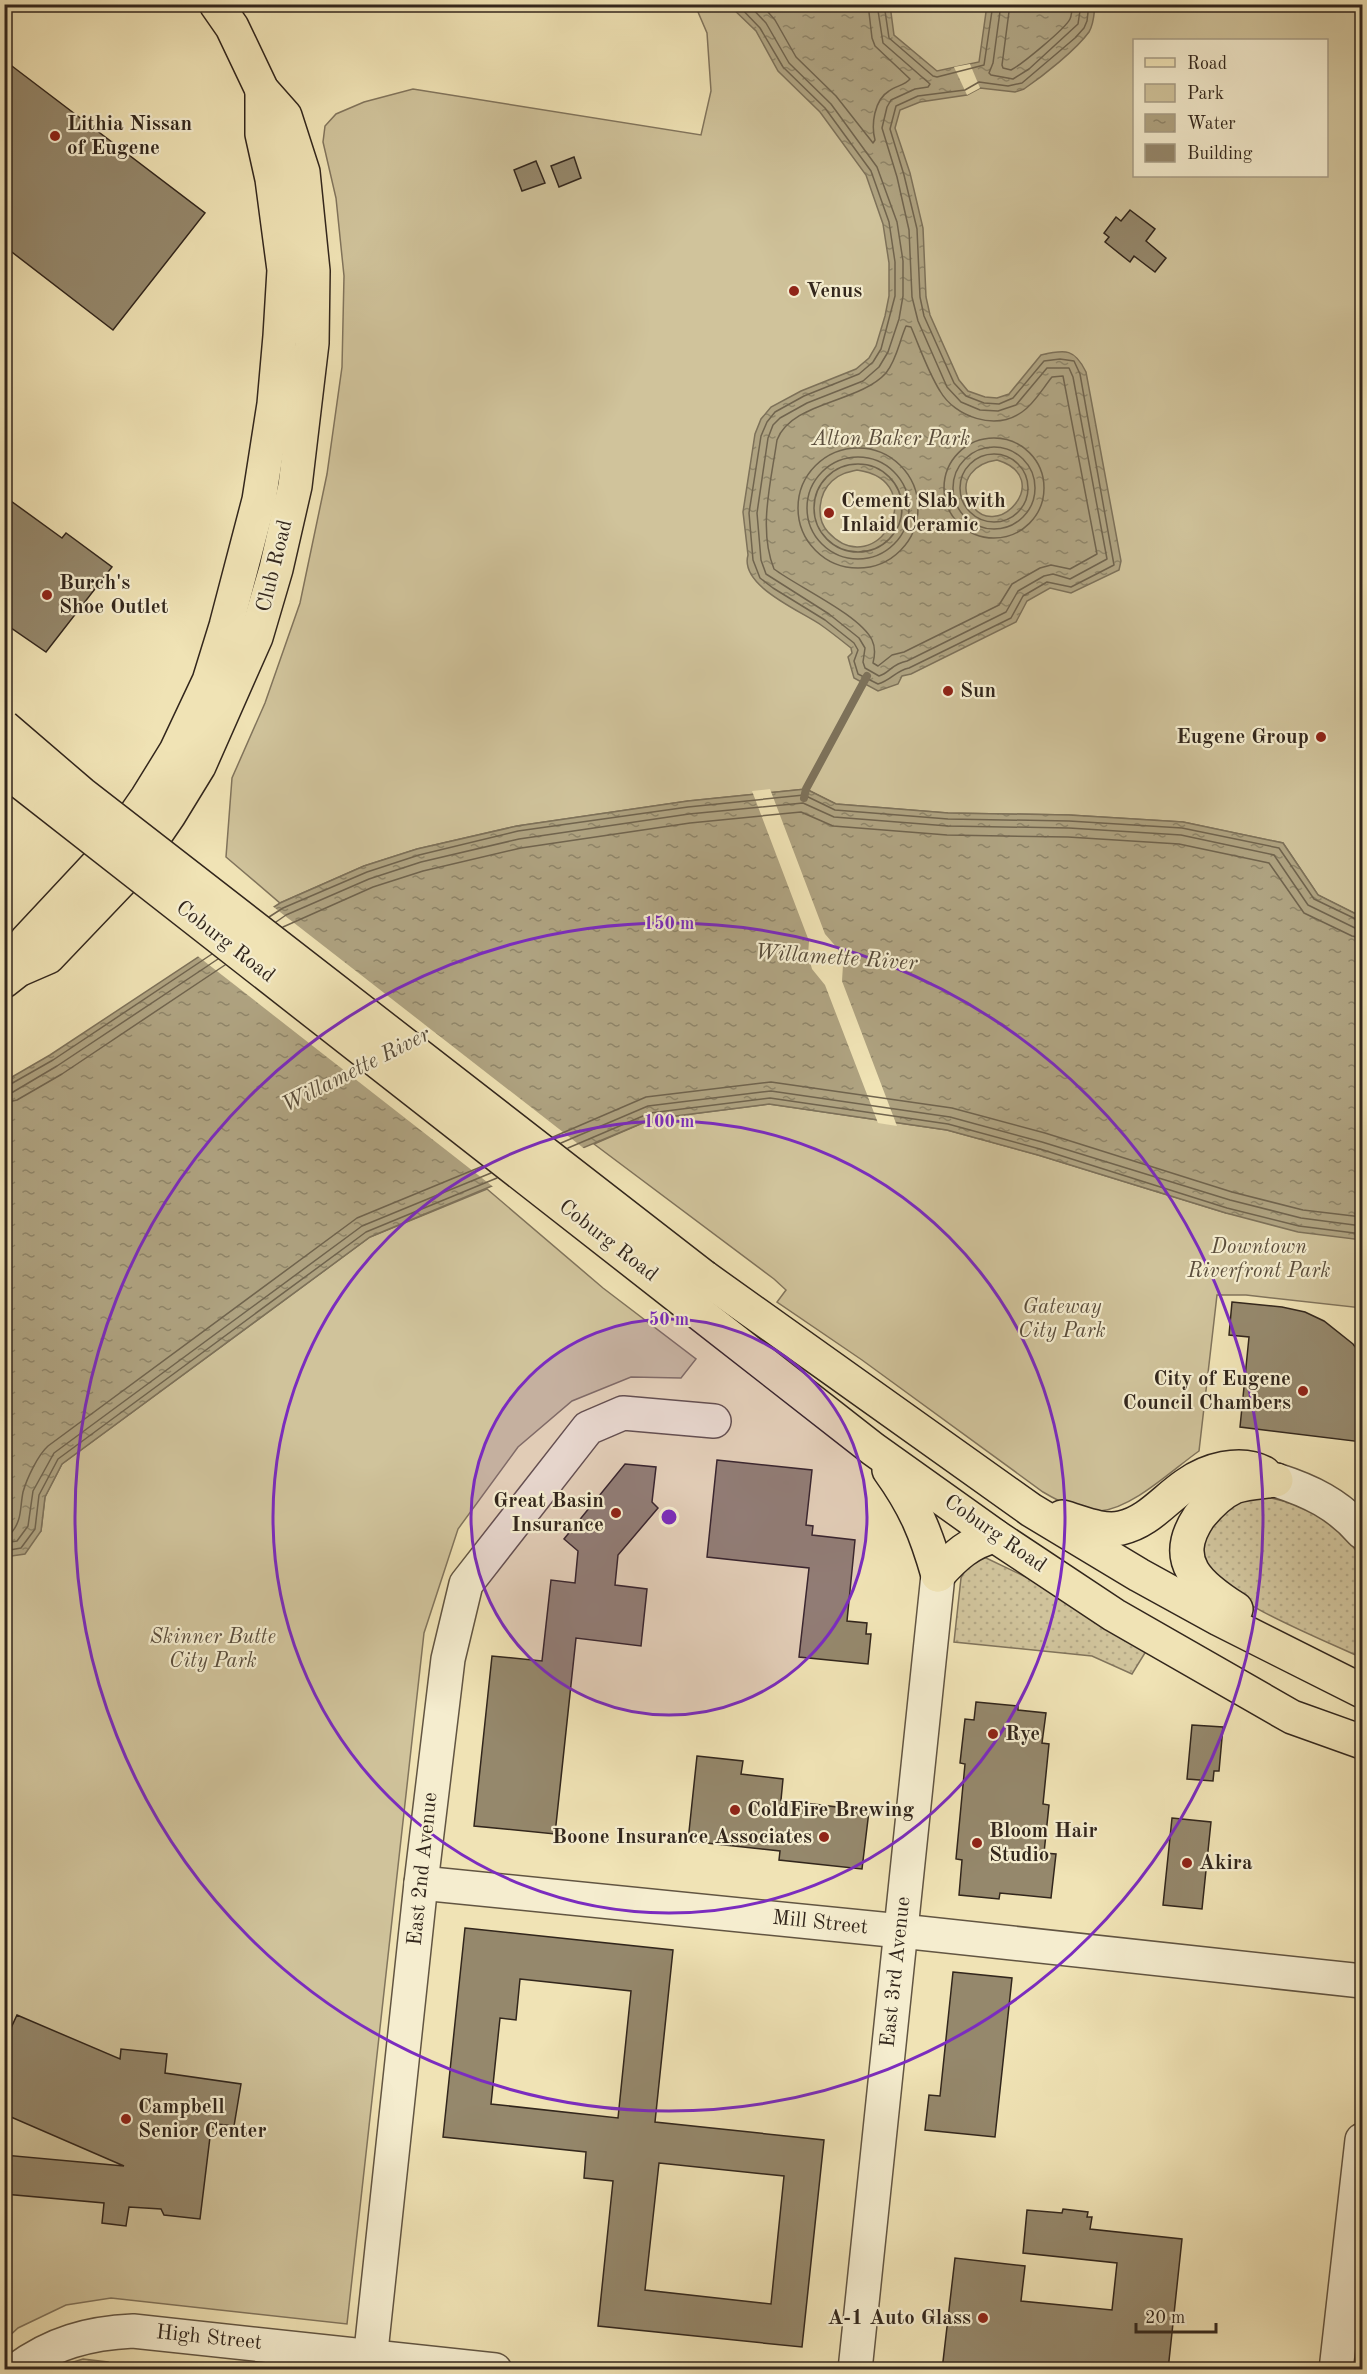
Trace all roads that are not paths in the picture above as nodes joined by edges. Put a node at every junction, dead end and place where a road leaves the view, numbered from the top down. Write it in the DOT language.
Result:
graph roads {
  1 [pos="216,4"];
  2 [pos="4,727"];
  3 [pos="4,770"];
  4 [pos="11,975"];
  5 [pos="695,1290"];
  6 [pos="714,1421"];
  7 [pos="873,1449"];
  8 [pos="1276,1480"];
  9 [pos="1031,1510"];
  10 [pos="1362,1532"];
  11 [pos="995,1536"];
  12 [pos="938,1575"];
  13 [pos="1317,1670"];
  14 [pos="1362,1691"];
  15 [pos="1362,1742"];
  16 [pos="421,1882"];
  17 [pos="901,1931"];
  18 [pos="1362,1981"];
  19 [pos="1362,2140"];
  20 [pos="370,2362"];
  21 [pos="16,2370"];
  22 [pos="495,2370"];
  23 [pos="855,2370"];
  24 [pos="1336,2370"];
  1 -- 4 [label="main road, Club Road"];
  2 -- 5 [label="main road, Coburg Road, bridge"];
  3 -- 5 [label="main road, Coburg Road, bridge"];
  5 -- 7 [label="main road, Coburg Road"];
  5 -- 9 [label="main road, Coburg Road"];
  6 -- 16 [label="street, East 2nd Avenue"];
  7 -- 11 [label="main road, Coburg Road"];
  7 -- 12 [label="main road"];
  8 -- 9 [label="main road"];
  8 -- 10 [label="street"];
  8 -- 13 [label="main road"];
  9 -- 13 [label="main road, Coburg Road"];
  11 -- 12 [label="main road"];
  11 -- 15 [label="main road, Coburg Road"];
  12 -- 17 [label="street, East 3rd Avenue"];
  13 -- 14 [label="main road, Coburg Road"];
  16 -- 17 [label="street, Mill Street"];
  16 -- 20 [label="street, East 2nd Avenue"];
  17 -- 18 [label="street, Mill Street"];
  17 -- 23 [label="street, East 3rd Avenue"];
  19 -- 24 [label="street"];
  20 -- 21 [label="street, High Street"];
  20 -- 22 [label="street, High Street"];
}
